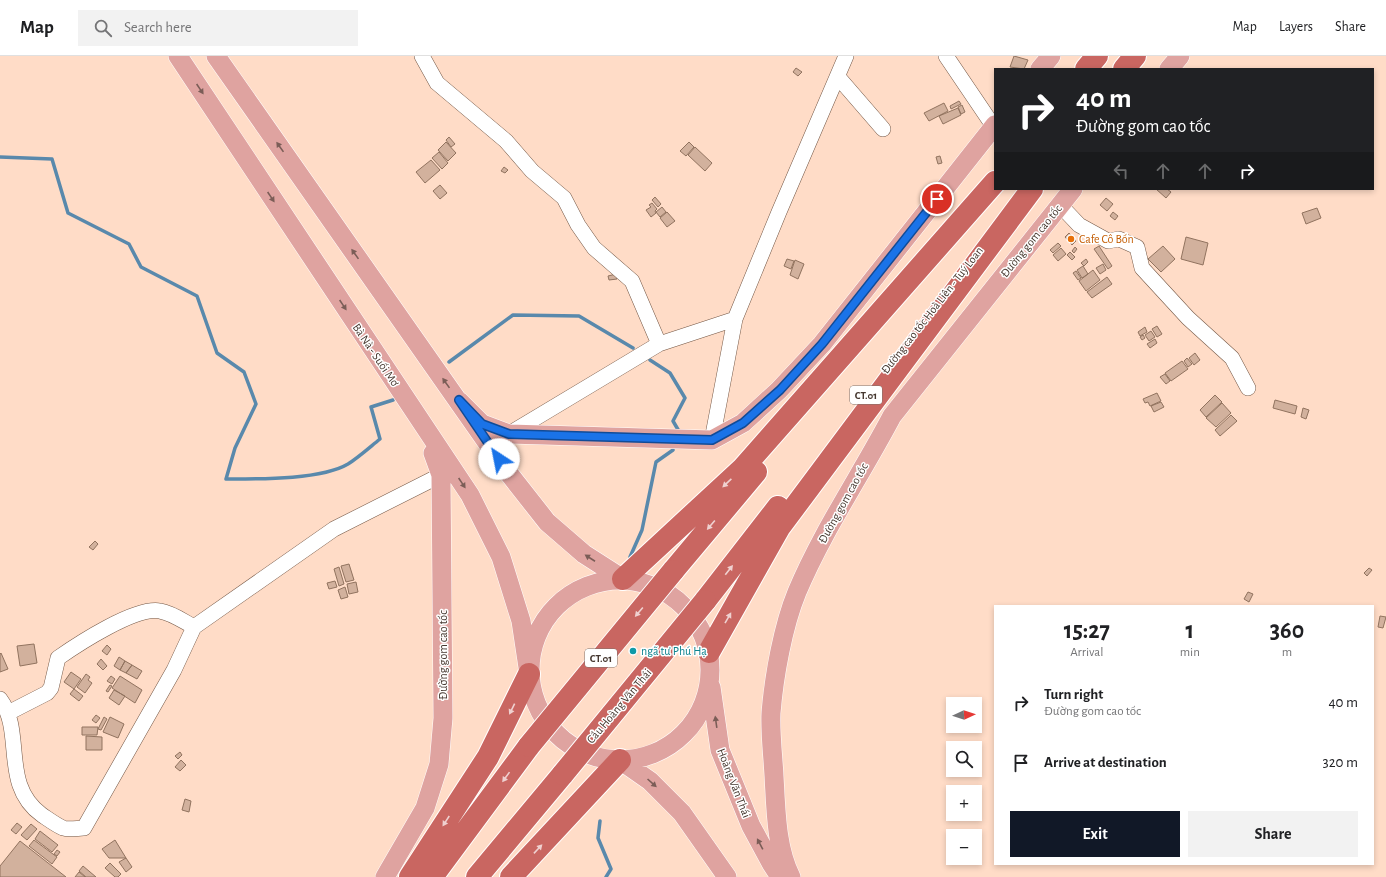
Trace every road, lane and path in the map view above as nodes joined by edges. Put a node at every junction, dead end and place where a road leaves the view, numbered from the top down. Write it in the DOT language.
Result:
graph roads {
  1 [pos="178,56"];
  2 [pos="216,56"];
  3 [pos="422,56"];
  4 [pos="846,56"];
  5 [pos="946,56"];
  6 [pos="1050,56"];
  7 [pos="1097,56"];
  8 [pos="1135,56"];
  9 [pos="1180,56"];
  10 [pos="1041,68"];
  11 [pos="1087,68"];
  12 [pos="1125,68"];
  13 [pos="1170,68"];
  14 [pos="838,77"];
  15 [pos="994,125"];
  16 [pos="994,127"];
  17 [pos="883,129"];
  18 [pos="994,183"];
  19 [pos="994,183"];
  20 [pos="1027,190"];
  21 [pos="1031,190"];
  22 [pos="1072,190"];
  23 [pos="1060,205"];
  24 [pos="735,319"];
  25 [pos="658,344"];
  26 [pos="1248,388"];
  27 [pos="459,400"];
  28 [pos="421,423"];
  29 [pos="509,434"];
  30 [pos="712,440"];
  31 [pos="441,475"];
  32 [pos="623,579"];
  33 [pos="705,601"];
  34 [pos="194,627"];
  35 [pos="709,652"];
  36 [pos="529,674"];
  37 [pos="710,682"];
  38 [pos="0,698"];
  39 [pos="8,713"];
  40 [pos="620,760"];
  41 [pos="12,765"];
  42 [pos="0,774"];
  43 [pos="385,877"];
  44 [pos="410,877"];
  45 [pos="432,877"];
  46 [pos="477,877"];
  47 [pos="511,877"];
  48 [pos="727,877"];
  49 [pos="780,877"];
  50 [pos="791,877"];
  1 -- 28 [label="main road, Bà Nà - Suối Mơ, one-way"];
  27 -- 2 [label="main road, one-way"];
  3 -- 25 [label="street"];
  4 -- 14 [label="street"];
  5 -- 15 [label="street"];
  6 -- 10 [label="main road"];
  7 -- 11 [label="highway"];
  8 -- 12 [label="highway"];
  9 -- 13 [label="main road"];
  14 -- 17 [label="street"];
  14 -- 24 [label="street"];
  16 -- 30 [label="main road"];
  18 -- 45 [label="highway, CT.01, one-way, bridge"];
  19 -- 32 [label="highway, one-way"];
  33 -- 20 [label="highway, Đường cao tốc Hoà Liên - Tuý Loan / CT.01, one-way"];
  35 -- 21 [label="highway, one-way"];
  22 -- 23 [label="main road, Đường gom cao tốc"];
  23 -- 26 [label="street"];
  23 -- 50 [label="main road, Đường gom cao tốc"];
  24 -- 25 [label="street"];
  24 -- 30 [label="street"];
  25 -- 29 [label="street"];
  27 -- 29 [label="main road"];
  32 -- 27 [label="main road, one-way"];
  28 -- 31 [label="main road, Đường gom cao tốc"];
  28 -- 36 [label="main road, Bà Nà - Suối Mơ, one-way"];
  29 -- 30 [label="main road"];
  31 -- 34 [label="street"];
  31 -- 43 [label="main road, Đường gom cao tốc"];
  32 -- 35 [label="main road"];
  32 -- 36 [label="main road"];
  33 -- 46 [label="highway, Cầu Hoàng Văn Thái / CT.01, bridge"];
  34 -- 39 [label="street"];
  34 -- 41 [label="street"];
  35 -- 37 [label="main road"];
  36 -- 40 [label="main road, Bà Nà - Suối Mơ"];
  36 -- 44 [label="highway, one-way"];
  37 -- 40 [label="main road, Bà Nà - Suối Mơ"];
  49 -- 37 [label="main road, Hoàng Văn Thái, one-way"];
  38 -- 39 [label="street"];
  39 -- 41 [label="street"];
  47 -- 40 [label="highway, one-way"];
  40 -- 48 [label="main road, one-way"];
  41 -- 42 [label="street"];
}
